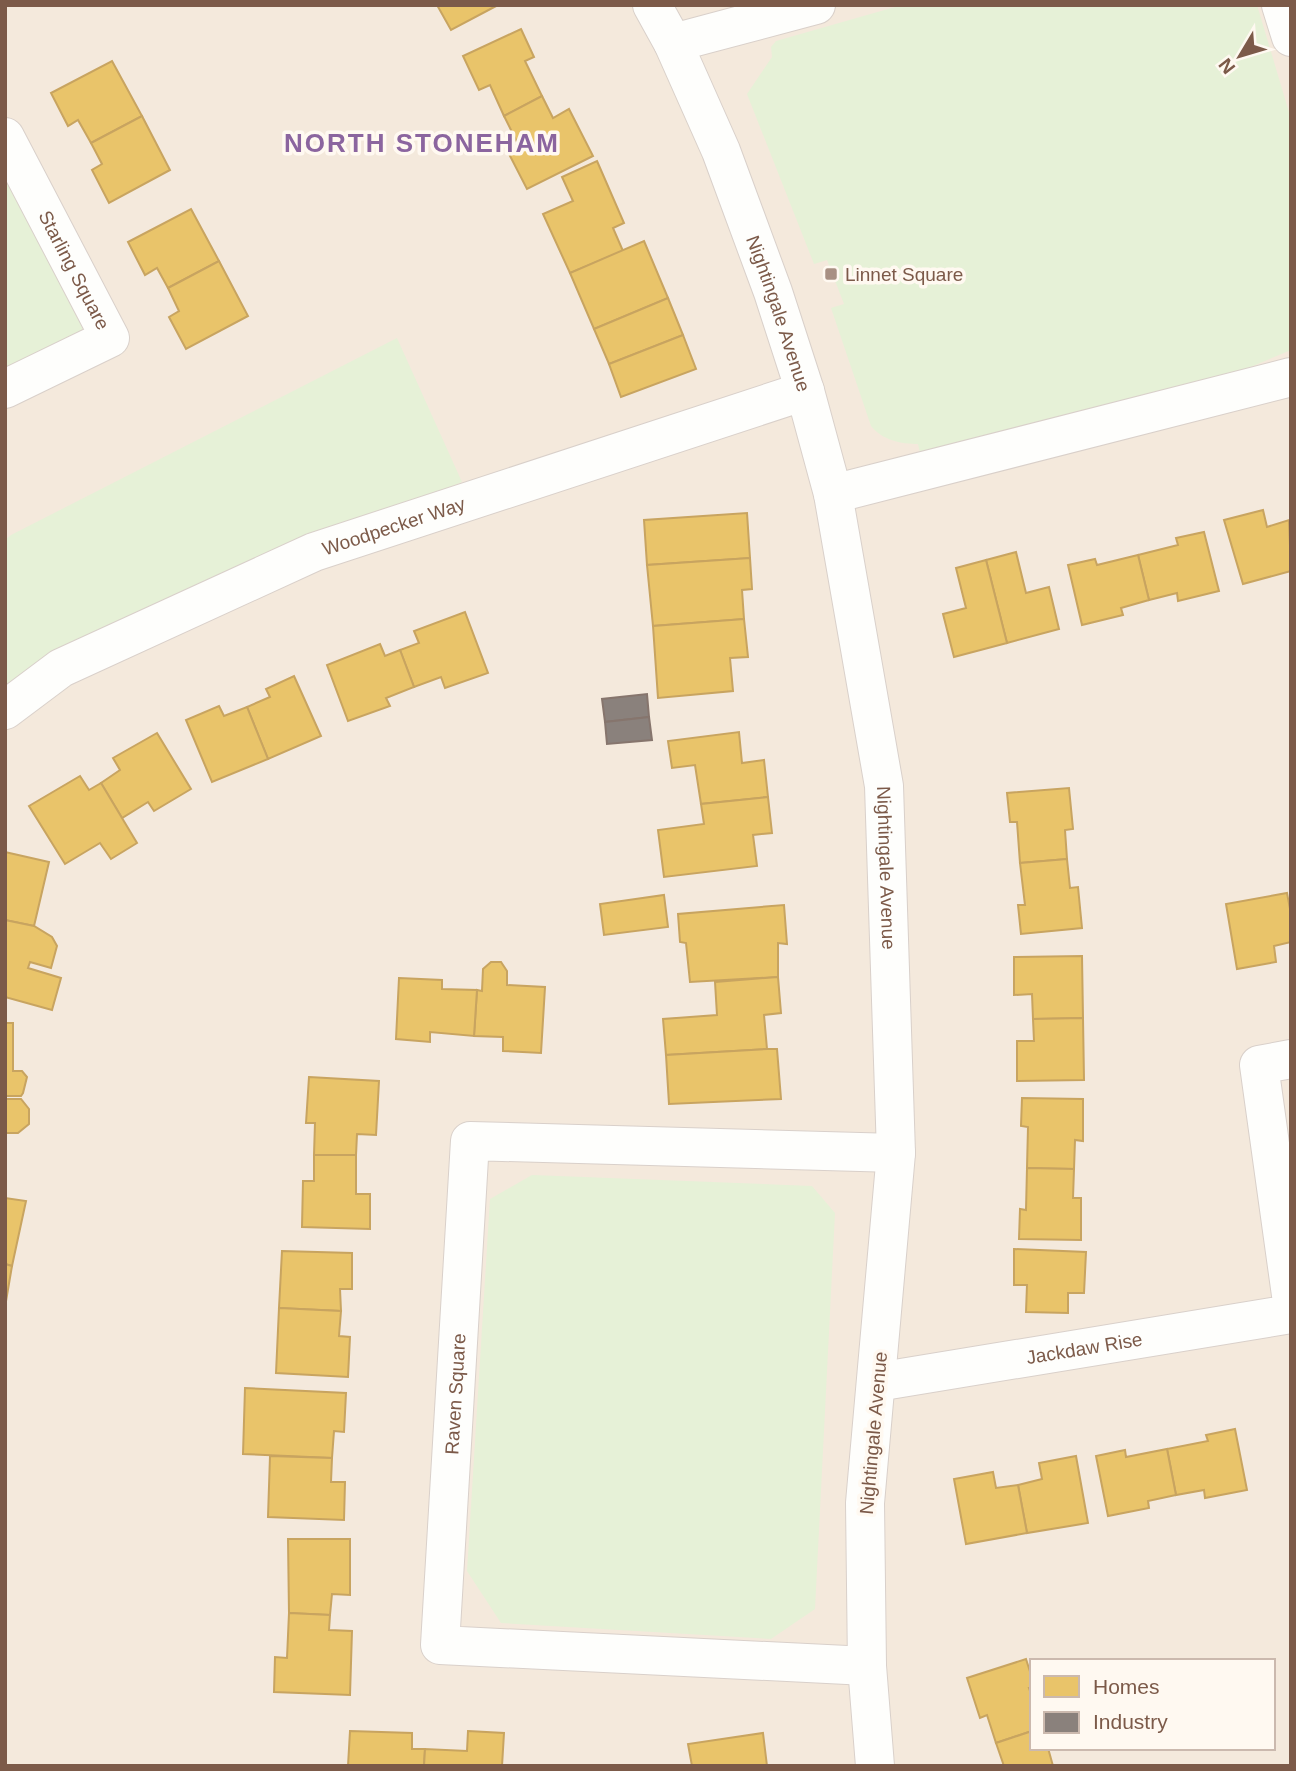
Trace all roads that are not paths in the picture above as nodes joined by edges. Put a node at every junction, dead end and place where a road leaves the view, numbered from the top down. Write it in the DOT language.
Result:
graph roads {
  1 [pos="652,5"];
  2 [pos="816,5"];
  3 [pos="1281,5"];
  4 [pos="1291,37"];
  5 [pos="673,43"];
  6 [pos="5,137"];
  7 [pos="1291,377"];
  8 [pos="5,389"];
  9 [pos="805,391"];
  10 [pos="832,494"];
  11 [pos="5,710"];
  12 [pos="1291,1059"];
  13 [pos="896,1153"];
  14 [pos="1291,1295"];
  15 [pos="1291,1314"];
  16 [pos="877,1382"];
  17 [pos="867,1666"];
  18 [pos="875,1766"];
  1 -- 5 [label="street, Nightingale Avenue"];
  2 -- 5 [label="street"];
  3 -- 4 [label="street"];
  5 -- 9 [label="street, Nightingale Avenue"];
  6 -- 8 [label="street, Starling Square"];
  7 -- 10 [label="street"];
  9 -- 10 [label="street, Nightingale Avenue"];
  9 -- 11 [label="street, Woodpecker Way"];
  10 -- 13 [label="street, Nightingale Avenue"];
  12 -- 14 [label="street"];
  13 -- 16 [label="street, Nightingale Avenue"];
  13 -- 17 [label="street, Raven Square"];
  15 -- 16 [label="street, Jackdaw Rise"];
  16 -- 17 [label="street, Nightingale Avenue"];
  17 -- 18 [label="street, Nightingale Avenue"];
}
